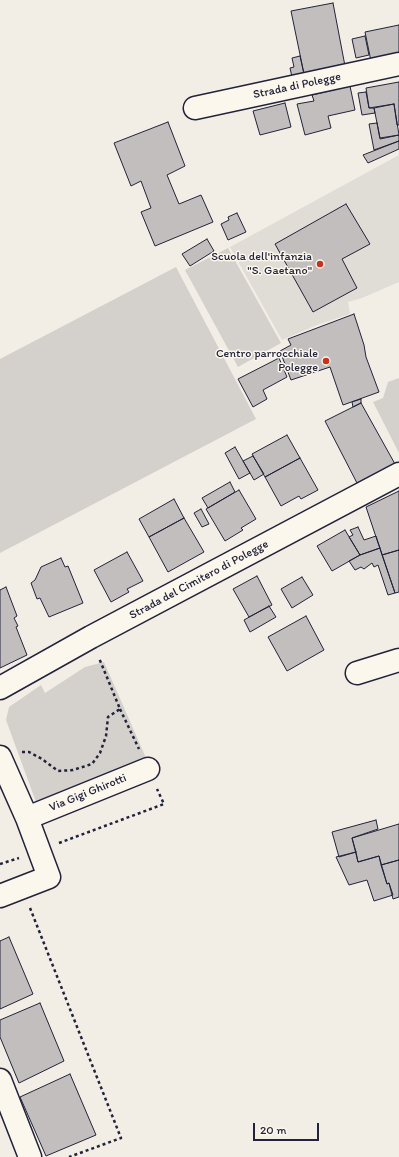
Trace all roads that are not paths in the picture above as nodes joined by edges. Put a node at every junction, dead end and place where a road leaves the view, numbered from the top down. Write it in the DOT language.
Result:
graph roads {
  1 [pos="399,64"];
  2 [pos="195,108"];
  3 [pos="399,474"];
  4 [pos="399,660"];
  5 [pos="357,673"];
  6 [pos="0,688"];
  7 [pos="0,758"];
  8 [pos="148,769"];
  9 [pos="27,818"];
  10 [pos="0,896"];
  11 [pos="0,1080"];
  12 [pos="30,1157"];
  1 -- 2 [label="street, Strada di Polegge"];
  3 -- 6 [label="street, Strada del Cimitero di Polegge"];
  4 -- 5 [label="street"];
  7 -- 9 [label="street"];
  8 -- 9 [label="street, Via Gigi Ghirotti"];
  9 -- 10 [label="street"];
  11 -- 12 [label="street"];
}
